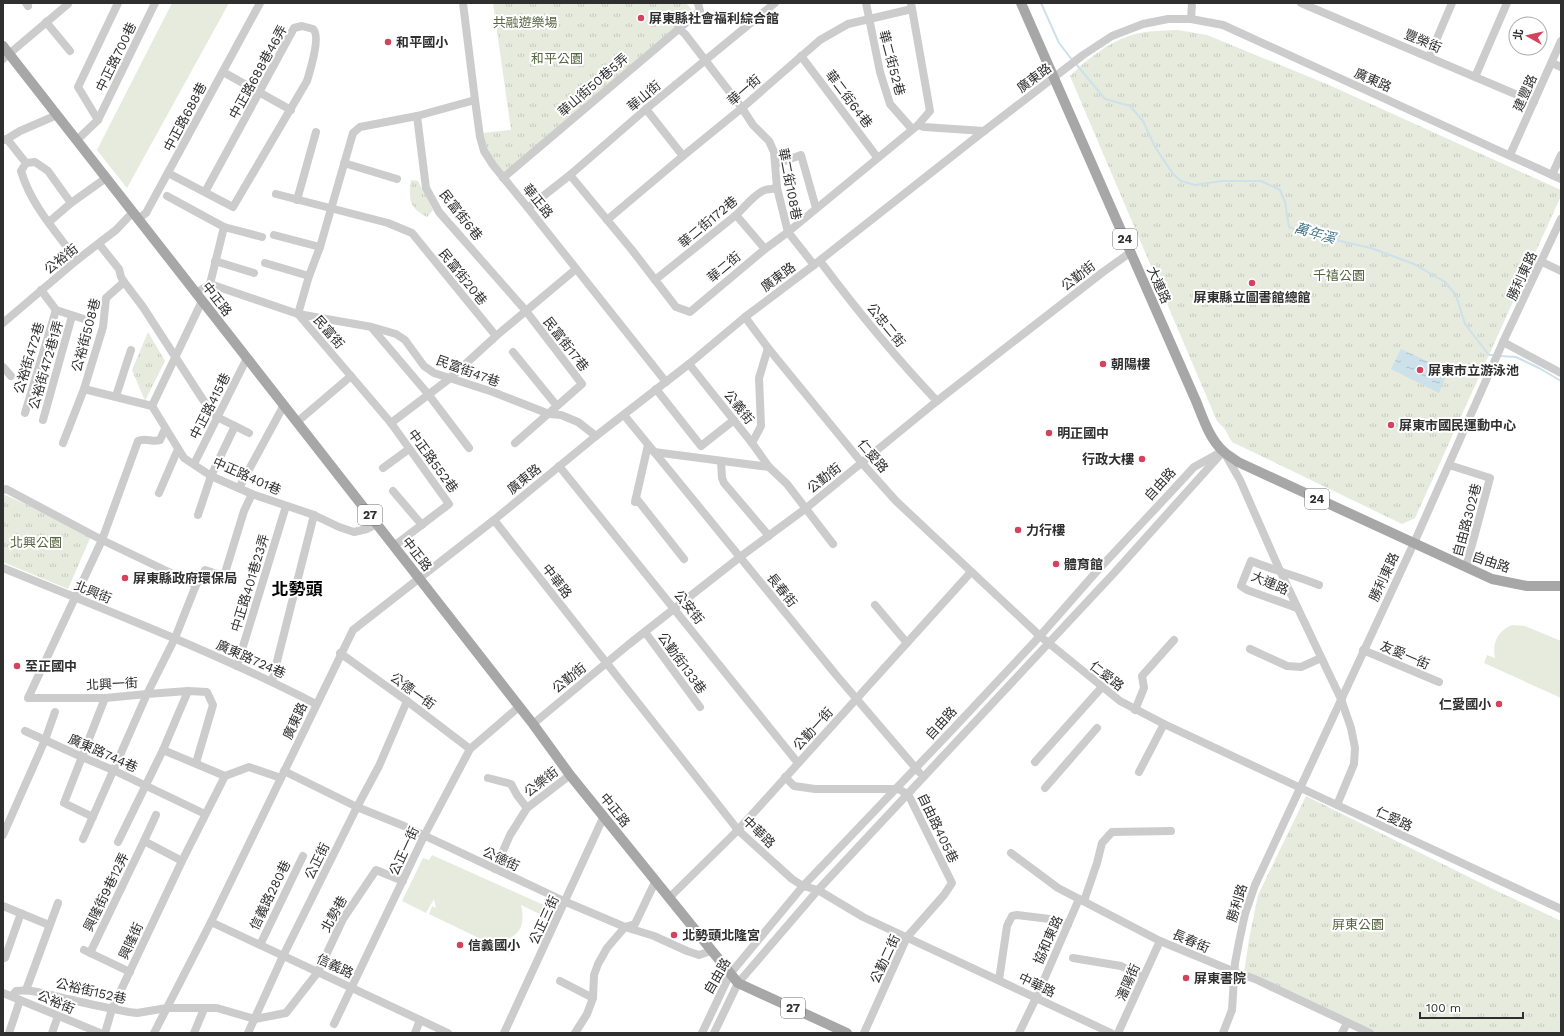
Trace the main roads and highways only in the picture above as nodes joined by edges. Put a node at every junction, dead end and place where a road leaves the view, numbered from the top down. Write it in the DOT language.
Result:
graph roads {
  1 [pos="1021,3"];
  2 [pos="5,53"];
  3 [pos="1223,451"];
  4 [pos="1561,586"];
  5 [pos="847,1033"];
  1 -- 3 [label="main road, 大連路 / 24"];
  2 -- 5 [label="main road, 中正路 / 27"];
  3 -- 4 [label="main road, 自由路 / 24"];
}
